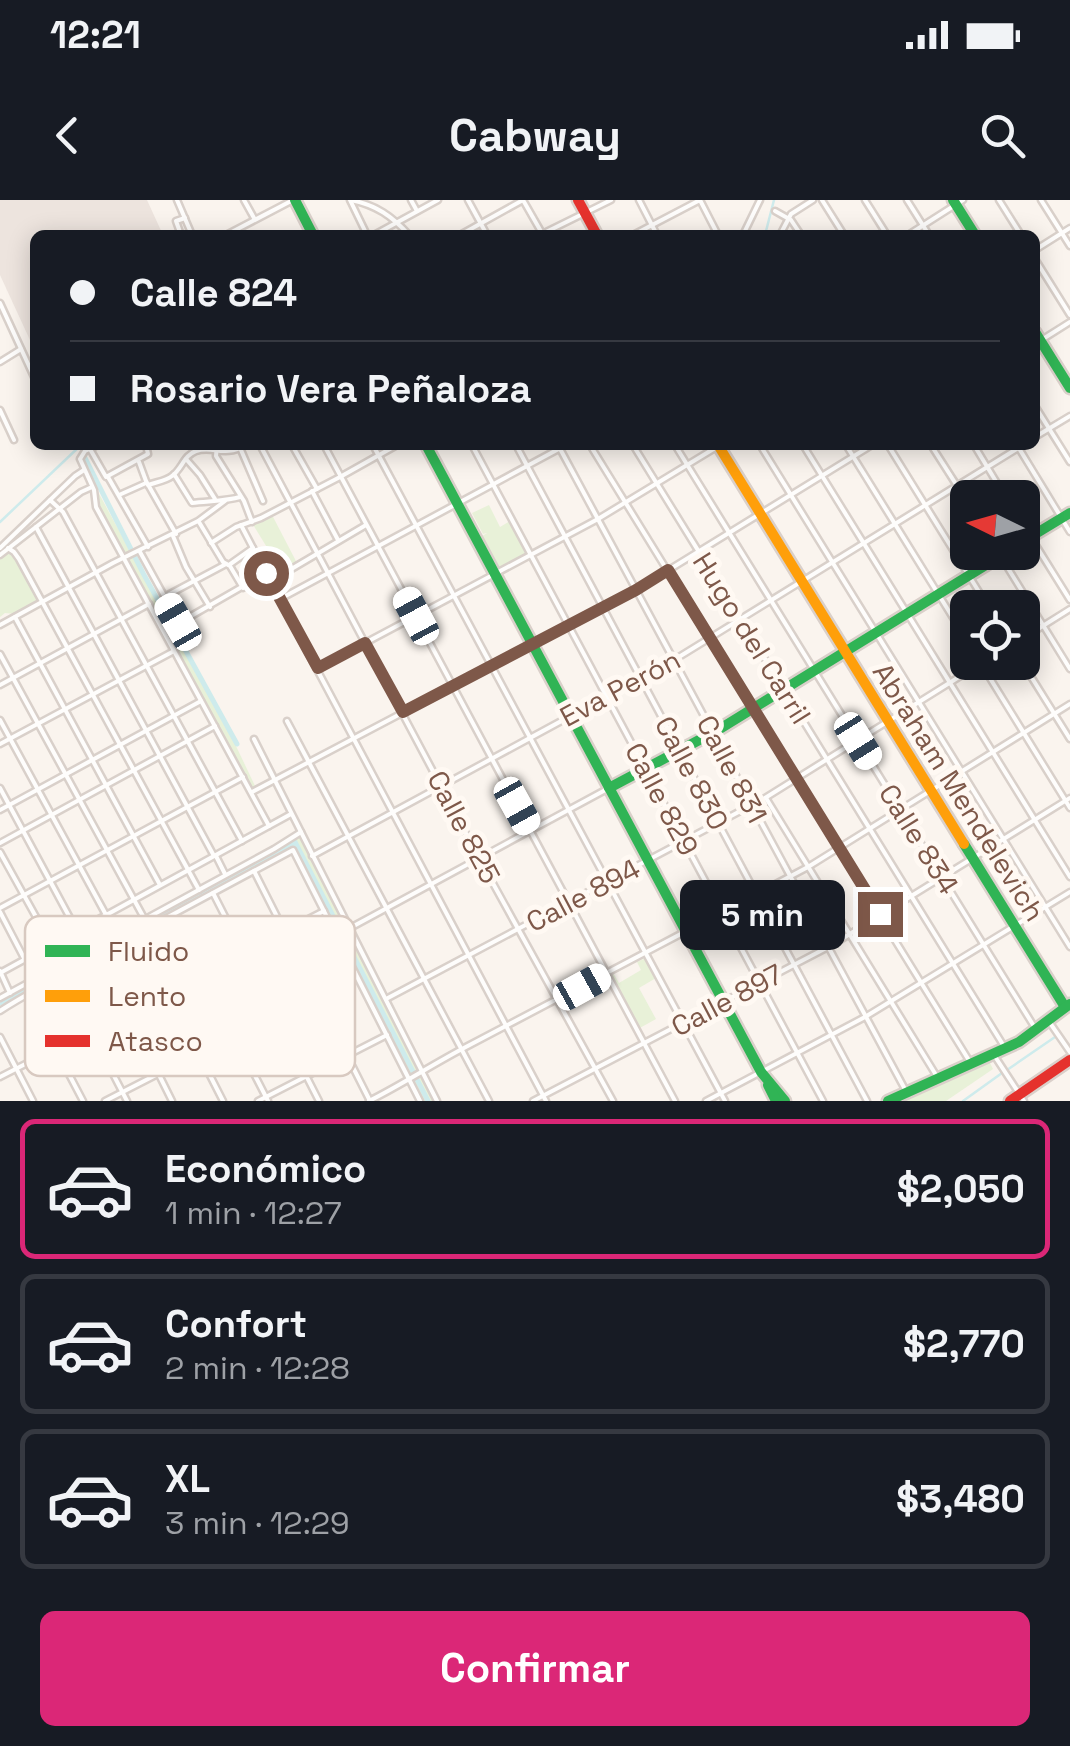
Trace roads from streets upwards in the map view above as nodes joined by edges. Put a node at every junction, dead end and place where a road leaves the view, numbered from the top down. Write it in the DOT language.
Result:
graph roads {
  1 [pos="177,200"];
  2 [pos="244,200"];
  3 [pos="294,200"];
  4 [pos="350,200"];
  5 [pos="410,200"];
  6 [pos="438,200"];
  7 [pos="468,200"];
  8 [pos="523,200"];
  9 [pos="578,200"];
  10 [pos="610,200"];
  11 [pos="639,200"];
  12 [pos="700,200"];
  13 [pos="760,200"];
  14 [pos="813,200"];
  15 [pos="822,200"];
  16 [pos="866,200"];
  17 [pos="907,200"];
  18 [pos="999,200"];
  19 [pos="1041,200"];
  20 [pos="958,202"];
  21 [pos="774,210"];
  22 [pos="417,211"];
  23 [pos="585,212"];
  24 [pos="185,218"];
  25 [pos="788,218"];
  26 [pos="255,220"];
  27 [pos="398,222"];
  28 [pos="481,224"];
  29 [pos="652,225"];
  30 [pos="923,226"];
  31 [pos="1070,228"];
  32 [pos="179,230"];
  33 [pos="190,230"];
  34 [pos="236,230"];
  35 [pos="310,230"];
  36 [pos="365,230"];
  37 [pos="383,230"];
  38 [pos="405,230"];
  39 [pos="470,230"];
  40 [pos="484,230"];
  41 [pos="539,230"];
  42 [pos="551,230"];
  43 [pos="594,230"];
  44 [pos="642,230"];
  45 [pos="655,230"];
  46 [pos="715,230"];
  47 [pos="745,230"];
  48 [pos="782,230"];
  49 [pos="797,230"];
  50 [pos="841,230"];
  51 [pos="884,230"];
  52 [pos="916,230"];
  53 [pos="926,230"];
  54 [pos="972,230"];
  55 [pos="1017,230"];
  56 [pos="1062,234"];
  57 [pos="1070,246"];
  58 [pos="1040,247"];
  59 [pos="1040,267"];
  60 [pos="0,303"];
  61 [pos="1070,319"];
  62 [pos="1040,337"];
  63 [pos="1040,343"];
  64 [pos="21,349"];
  65 [pos="0,362"];
  66 [pos="30,368"];
  67 [pos="1070,388"];
  68 [pos="0,412"];
  69 [pos="1040,414"];
  70 [pos="1070,416"];
  71 [pos="1049,428"];
  72 [pos="1040,434"];
  73 [pos="14,440"];
  74 [pos="89,450"];
  75 [pos="90,450"];
  76 [pos="147,450"];
  77 [pos="193,450"];
  78 [pos="216,450"];
  79 [pos="244,450"];
  80 [pos="263,450"];
  81 [pos="294,450"];
  82 [pos="326,450"];
  83 [pos="376,450"];
  84 [pos="388,450"];
  85 [pos="429,450"];
  86 [pos="475,450"];
  87 [pos="519,450"];
  88 [pos="554,450"];
  89 [pos="561,450"];
  90 [pos="593,450"];
  91 [pos="635,450"];
  92 [pos="678,450"];
  93 [pos="710,450"];
  94 [pos="721,450"];
  95 [pos="763,450"];
  96 [pos="806,450"];
  97 [pos="849,450"];
  98 [pos="863,450"];
  99 [pos="891,450"];
  100 [pos="934,450"];
  101 [pos="977,450"];
  102 [pos="1013,450"];
  103 [pos="1022,450"];
  104 [pos="379,455"];
  105 [pos="853,456"];
  106 [pos="186,459"];
  107 [pos="138,460"];
  108 [pos="1070,462"];
  109 [pos="688,465"];
  110 [pos="528,466"];
  111 [pos="987,467"];
  112 [pos="84,470"];
  113 [pos="174,474"];
  114 [pos="108,476"];
  115 [pos="822,476"];
  116 [pos="340,477"];
  117 [pos="953,480"];
  118 [pos="966,480"];
  119 [pos="995,480"];
  120 [pos="68,482"];
  121 [pos="148,483"];
  122 [pos="493,484"];
  123 [pos="657,484"];
  124 [pos="92,486"];
  125 [pos="314,490"];
  126 [pos="950,491"];
  127 [pos="791,494"];
  128 [pos="119,495"];
  129 [pos="75,496"];
  130 [pos="240,497"];
  131 [pos="215,499"];
  132 [pos="50,500"];
  133 [pos="263,501"];
  134 [pos="224,502"];
  135 [pos="290,502"];
  136 [pos="626,503"];
  137 [pos="457,504"];
  138 [pos="926,506"];
  139 [pos="60,509"];
  140 [pos="760,514"];
  141 [pos="1066,515"];
  142 [pos="598,520"];
  143 [pos="198,521"];
  144 [pos="252,522"];
  145 [pos="895,524"];
  146 [pos="366,525"];
  147 [pos="417,525"];
  148 [pos="241,526"];
  149 [pos="36,527"];
  150 [pos="26,529"];
  151 [pos="730,532"];
  152 [pos="1040,532"];
  153 [pos="1070,532"];
  154 [pos="174,534"];
  155 [pos="564,536"];
  156 [pos="338,540"];
  157 [pos="211,543"];
  158 [pos="864,544"];
  159 [pos="378,546"];
  160 [pos="148,547"];
  161 [pos="8,548"];
  162 [pos="253,548"];
  163 [pos="0,552"];
  164 [pos="318,552"];
  165 [pos="699,552"];
  166 [pos="136,553"];
  167 [pos="531,555"];
  168 [pos="124,558"];
  169 [pos="1040,558"];
  170 [pos="833,563"];
  171 [pos="228,564"];
  172 [pos="668,570"];
  173 [pos="977,570"];
  174 [pos="1011,570"];
  175 [pos="97,572"];
  176 [pos="329,572"];
  177 [pos="266,573"];
  178 [pos="494,574"];
  179 [pos="969,575"];
  180 [pos="194,580"];
  181 [pos="270,581"];
  182 [pos="802,582"];
  183 [pos="69,587"];
  184 [pos="243,588"];
  185 [pos="636,590"];
  186 [pos="978,590"];
  187 [pos="938,594"];
  188 [pos="454,596"];
  189 [pos="163,597"];
  190 [pos="280,599"];
  191 [pos="771,600"];
  192 [pos="1070,600"];
  193 [pos="42,602"];
  194 [pos="149,604"];
  195 [pos="210,607"];
  196 [pos="602,607"];
  197 [pos="1070,609"];
  198 [pos="908,613"];
  199 [pos="950,613"];
  200 [pos="15,616"];
  201 [pos="416,616"];
  202 [pos="122,619"];
  203 [pos="740,620"];
  204 [pos="0,625"];
  205 [pos="569,626"];
  206 [pos="1043,626"];
  207 [pos="1040,628"];
  208 [pos="876,632"];
  209 [pos="94,634"];
  210 [pos="709,639"];
  211 [pos="365,643"];
  212 [pos="532,645"];
  213 [pos="68,648"];
  214 [pos="174,651"];
  215 [pos="845,651"];
  216 [pos="0,655"];
  217 [pos="674,660"];
  218 [pos="40,663"];
  219 [pos="147,666"];
  220 [pos="492,666"];
  221 [pos="318,668"];
  222 [pos="1070,669"];
  223 [pos="814,670"];
  224 [pos="13,678"];
  225 [pos="641,678"];
  226 [pos="120,680"];
  227 [pos="955,680"];
  228 [pos="992,680"];
  229 [pos="1033,680"];
  230 [pos="950,683"];
  231 [pos="0,684"];
  232 [pos="454,687"];
  233 [pos="784,690"];
  234 [pos="92,695"];
  235 [pos="606,696"];
  236 [pos="201,700"];
  237 [pos="919,702"];
  238 [pos="1070,704"];
  239 [pos="753,709"];
  240 [pos="66,710"];
  241 [pos="403,712"];
  242 [pos="1054,713"];
  243 [pos="174,716"];
  244 [pos="570,716"];
  245 [pos="0,720"];
  246 [pos="288,721"];
  247 [pos="888,722"];
  248 [pos="38,724"];
  249 [pos="215,726"];
  250 [pos="147,730"];
  251 [pos="1024,732"];
  252 [pos="713,733"];
  253 [pos="530,737"];
  254 [pos="10,738"];
  255 [pos="354,738"];
  256 [pos="1070,738"];
  257 [pos="254,739"];
  258 [pos="858,741"];
  259 [pos="188,742"];
  260 [pos="0,744"];
  261 [pos="120,745"];
  262 [pos="680,750"];
  263 [pos="992,751"];
  264 [pos="161,756"];
  265 [pos="491,757"];
  266 [pos="92,760"];
  267 [pos="828,760"];
  268 [pos="309,762"];
  269 [pos="646,768"];
  270 [pos="134,771"];
  271 [pos="962,771"];
  272 [pos="66,774"];
  273 [pos="243,776"];
  274 [pos="796,779"];
  275 [pos="274,780"];
  276 [pos="442,785"];
  277 [pos="106,786"];
  278 [pos="0,788"];
  279 [pos="610,788"];
  280 [pos="38,790"];
  281 [pos="930,790"];
  282 [pos="215,791"];
  283 [pos="252,792"];
  284 [pos="765,798"];
  285 [pos="1068,799"];
  286 [pos="79,800"];
  287 [pos="752,805"];
  288 [pos="10,806"];
  289 [pos="188,806"];
  290 [pos="1070,808"];
  291 [pos="900,809"];
  292 [pos="0,810"];
  293 [pos="569,810"];
  294 [pos="394,812"];
  295 [pos="291,814"];
  296 [pos="52,815"];
  297 [pos="1034,819"];
  298 [pos="161,820"];
  299 [pos="718,824"];
  300 [pos="269,826"];
  301 [pos="869,828"];
  302 [pos="23,830"];
  303 [pos="530,830"];
  304 [pos="301,832"];
  305 [pos="134,836"];
  306 [pos="349,836"];
  307 [pos="1004,838"];
  308 [pos="242,841"];
  309 [pos="684,842"];
  310 [pos="0,843"];
  311 [pos="838,846"];
  312 [pos="106,850"];
  313 [pos="0,852"];
  314 [pos="215,856"];
  315 [pos="312,856"];
  316 [pos="972,857"];
  317 [pos="479,858"];
  318 [pos="648,860"];
  319 [pos="79,865"];
  320 [pos="808,866"];
  321 [pos="254,871"];
  322 [pos="188,872"];
  323 [pos="226,875"];
  324 [pos="789,876"];
  325 [pos="942,876"];
  326 [pos="1070,877"];
  327 [pos="50,881"];
  328 [pos="607,882"];
  329 [pos="430,884"];
  330 [pos="160,886"];
  331 [pos="199,890"];
  332 [pos="1070,892"];
  333 [pos="213,893"];
  334 [pos="756,893"];
  335 [pos="24,895"];
  336 [pos="911,896"];
  337 [pos="134,901"];
  338 [pos="569,902"];
  339 [pos="387,907"];
  340 [pos="1046,907"];
  341 [pos="0,910"];
  342 [pos="324,911"];
  343 [pos="722,912"];
  344 [pos="880,914"];
  345 [pos="172,915"];
  346 [pos="35,916"];
  347 [pos="71,916"];
  348 [pos="106,916"];
  349 [pos="143,916"];
  350 [pos="152,916"];
  351 [pos="225,916"];
  352 [pos="276,916"];
  353 [pos="314,916"];
  354 [pos="326,916"];
  355 [pos="344,916"];
  356 [pos="355,925"];
  357 [pos="1014,925"];
  358 [pos="518,928"];
  359 [pos="685,931"];
  360 [pos="849,934"];
  361 [pos="355,938"];
  362 [pos="984,944"];
  363 [pos="828,946"];
  364 [pos="1070,947"];
  365 [pos="645,952"];
  366 [pos="468,954"];
  367 [pos="25,960"];
  368 [pos="952,963"];
  369 [pos="794,964"];
  370 [pos="0,972"];
  371 [pos="355,974"];
  372 [pos="606,974"];
  373 [pos="424,978"];
  374 [pos="759,982"];
  375 [pos="922,983"];
  376 [pos="25,985"];
  377 [pos="10,993"];
  378 [pos="0,998"];
  379 [pos="25,998"];
  380 [pos="386,998"];
  381 [pos="557,1000"];
  382 [pos="723,1001"];
  383 [pos="890,1002"];
  384 [pos="1068,1005"];
  385 [pos="0,1011"];
  386 [pos="866,1017"];
  387 [pos="1048,1020"];
  388 [pos="683,1023"];
  389 [pos="507,1026"];
  390 [pos="1035,1028"];
  391 [pos="831,1034"];
  392 [pos="0,1036"];
  393 [pos="387,1036"];
  394 [pos="644,1044"];
  395 [pos="1004,1046"];
  396 [pos="462,1049"];
  397 [pos="355,1052"];
  398 [pos="797,1052"];
  399 [pos="1070,1052"];
  400 [pos="993,1053"];
  401 [pos="1070,1060"];
  402 [pos="970,1062"];
  403 [pos="25,1064"];
  404 [pos="16,1068"];
  405 [pos="595,1069"];
  406 [pos="422,1071"];
  407 [pos="355,1072"];
  408 [pos="761,1072"];
  409 [pos="936,1075"];
  410 [pos="70,1076"];
  411 [pos="113,1076"];
  412 [pos="156,1076"];
  413 [pos="159,1076"];
  414 [pos="209,1076"];
  415 [pos="255,1076"];
  416 [pos="307,1076"];
  417 [pos="0,1077"];
  418 [pos="410,1080"];
  419 [pos="906,1091"];
  420 [pos="122,1093"];
  421 [pos="720,1094"];
  422 [pos="545,1098"];
  423 [pos="267,1099"];
  424 [pos="1018,1099"];
  425 [pos="33,1101"];
  426 [pos="82,1101"];
  427 [pos="106,1101"];
  428 [pos="126,1101"];
  429 [pos="172,1101"];
  430 [pos="223,1101"];
  431 [pos="258,1101"];
  432 [pos="320,1101"];
  433 [pos="370,1101"];
  434 [pos="420,1101"];
  435 [pos="437,1101"];
  436 [pos="489,1101"];
  437 [pos="533,1101"];
  438 [pos="613,1101"];
  439 [pos="674,1101"];
  440 [pos="706,1101"];
  441 [pos="724,1101"];
  442 [pos="776,1101"];
  443 [pos="785,1101"];
  444 [pos="823,1101"];
  445 [pos="867,1101"];
  446 [pos="878,1101"];
  447 [pos="888,1101"];
  1 -- 24 [label="street"];
  2 -- 26 [label="street"];
  3 -- 26 [label="street"];
  3 -- 35 [label="street"];
  4 -- 27 [label="street"];
  4 -- 36 [label="street"];
  5 -- 22 [label="street"];
  6 -- 22 [label="street"];
  7 -- 28 [label="street"];
  8 -- 28 [label="street"];
  8 -- 41 [label="street"];
  9 -- 23 [label="street"];
  10 -- 23 [label="street"];
  11 -- 29 [label="street"];
  12 -- 29 [label="street"];
  12 -- 46 [label="street"];
  13 -- 47 [label="street"];
  14 -- 25 [label="street"];
  15 -- 50 [label="street"];
  16 -- 51 [label="street"];
  17 -- 30 [label="street"];
  18 -- 55 [label="street"];
  19 -- 56 [label="street"];
  20 -- 30 [label="street"];
  20 -- 54 [label="street"];
  21 -- 25 [label="street"];
  22 -- 27 [label="street"];
  23 -- 42 [label="street"];
  23 -- 43 [label="street"];
  24 -- 32 [label="street"];
  24 -- 33 [label="street"];
  25 -- 48 [label="street"];
  25 -- 49 [label="street"];
  26 -- 34 [label="street"];
  27 -- 37 [label="street"];
  27 -- 38 [label="street"];
  28 -- 39 [label="street"];
  28 -- 40 [label="street"];
  29 -- 44 [label="street"];
  29 -- 45 [label="street"];
  30 -- 52 [label="street"];
  30 -- 53 [label="street"];
  31 -- 56 [label="street"];
  56 -- 57 [label="street"];
  56 -- 58 [label="street"];
  59 -- 61 [label="street"];
  60 -- 64 [label="street"];
  61 -- 62 [label="street"];
  63 -- 67 [label="street"];
  64 -- 65 [label="street"];
  64 -- 66 [label="street"];
  68 -- 73 [label="street"];
  69 -- 71 [label="street"];
  70 -- 71 [label="street"];
  71 -- 72 [label="street"];
  71 -- 108 [label="street"];
  74 -- 112 [label="street"];
  75 -- 114 [label="street"];
  76 -- 107 [label="street"];
  77 -- 106 [label="street"];
  78 -- 130 [label="street"];
  79 -- 133 [label="street"];
  80 -- 135 [label="street, Calle 825"];
  81 -- 125 [label="street"];
  82 -- 116 [label="street"];
  83 -- 104 [label="street"];
  84 -- 104 [label="street"];
  85 -- 137 [label="street"];
  86 -- 122 [label="street, Calle 829"];
  87 -- 110 [label="street, Calle 830"];
  88 -- 110 [label="street"];
  89 -- 142 [label="street, Calle 831"];
  90 -- 136 [label="street"];
  91 -- 123 [label="street, Hugo del Carril"];
  92 -- 109 [label="street, Calle 834"];
  93 -- 109 [label="street"];
  94 -- 140 [label="street, Abraham Mendelevich"];
  95 -- 127 [label="street"];
  96 -- 115 [label="street"];
  97 -- 105 [label="street"];
  98 -- 105 [label="street"];
  99 -- 138 [label="street"];
  100 -- 117 [label="street"];
  101 -- 111 [label="street"];
  102 -- 111 [label="street, Eva Perón"];
  103 -- 141 [label="street"];
  104 -- 116 [label="street"];
  104 -- 147 [label="street"];
  105 -- 115 [label="street"];
  105 -- 145 [label="street"];
  106 -- 113 [label="street"];
  106 -- 131 [label="street"];
  107 -- 114 [label="street"];
  107 -- 121 [label="street"];
  109 -- 123 [label="street"];
  109 -- 151 [label="street, Calle 834"];
  110 -- 122 [label="street"];
  110 -- 155 [label="street, Calle 830"];
  111 -- 118 [label="street, Eva Perón"];
  111 -- 119 [label="street"];
  112 -- 120 [label="street"];
  112 -- 124 [label="street"];
  113 -- 121 [label="street"];
  113 -- 131 [label="street"];
  114 -- 128 [label="street"];
  115 -- 127 [label="street"];
  115 -- 158 [label="street"];
  116 -- 125 [label="street"];
  116 -- 146 [label="street"];
  120 -- 129 [label="street"];
  120 -- 132 [label="street"];
  121 -- 128 [label="street"];
  121 -- 154 [label="street"];
  122 -- 137 [label="street"];
  122 -- 167 [label="street, Calle 829"];
  123 -- 136 [label="street"];
  123 -- 165 [label="street, Hugo del Carril"];
  124 -- 129 [label="street"];
  124 -- 168 [label="street"];
  125 -- 135 [label="street"];
  125 -- 156 [label="street"];
  126 -- 138 [label="street, Eva Perón"];
  127 -- 140 [label="street"];
  127 -- 170 [label="street"];
  128 -- 160 [label="street"];
  129 -- 139 [label="street"];
  130 -- 134 [label="street"];
  130 -- 144 [label="street"];
  131 -- 134 [label="street"];
  132 -- 139 [label="street"];
  132 -- 150 [label="street"];
  134 -- 143 [label="street"];
  135 -- 144 [label="street"];
  135 -- 164 [label="street, Calle 825"];
  136 -- 142 [label="street"];
  136 -- 172 [label="street"];
  137 -- 147 [label="street"];
  137 -- 178 [label="street"];
  138 -- 145 [label="street, Eva Perón"];
  138 -- 179 [label="street"];
  139 -- 149 [label="street"];
  139 -- 175 [label="street"];
  140 -- 151 [label="street"];
  140 -- 182 [label="street, Abraham Mendelevich"];
  141 -- 152 [label="street"];
  141 -- 153 [label="street"];
  142 -- 155 [label="street"];
  142 -- 185 [label="street, Calle 831"];
  143 -- 154 [label="street"];
  143 -- 157 [label="street"];
  144 -- 148 [label="street"];
  145 -- 158 [label="street, Eva Perón"];
  145 -- 187 [label="street"];
  146 -- 156 [label="street"];
  146 -- 159 [label="street"];
  147 -- 159 [label="street"];
  147 -- 188 [label="street"];
  148 -- 157 [label="street"];
  148 -- 162 [label="street"];
  149 -- 150 [label="street"];
  149 -- 183 [label="street"];
  150 -- 161 [label="street"];
  150 -- 163 [label="street"];
  151 -- 165 [label="street"];
  151 -- 191 [label="street, Calle 834"];
  154 -- 160 [label="street"];
  154 -- 180 [label="street"];
  155 -- 167 [label="street"];
  155 -- 196 [label="street, Calle 830"];
  156 -- 164 [label="street"];
  157 -- 171 [label="street"];
  158 -- 170 [label="street, Eva Perón"];
  158 -- 198 [label="street"];
  159 -- 176 [label="street"];
  159 -- 201 [label="street"];
  160 -- 166 [label="street"];
  161 -- 163 [label="street"];
  161 -- 193 [label="street"];
  162 -- 171 [label="street"];
  162 -- 177 [label="street"];
  164 -- 176 [label="street, Calle 825"];
  164 -- 181 [label="street"];
  165 -- 172 [label="street"];
  165 -- 203 [label="street, Hugo del Carril"];
  166 -- 168 [label="street"];
  166 -- 189 [label="street"];
  167 -- 178 [label="street"];
  167 -- 205 [label="street, Calle 829"];
  168 -- 175 [label="street"];
  168 -- 194 [label="street"];
  169 -- 192 [label="street"];
  170 -- 182 [label="street, Eva Perón"];
  170 -- 208 [label="street"];
  171 -- 180 [label="street"];
  171 -- 184 [label="street"];
  172 -- 185 [label="street"];
  172 -- 210 [label="street"];
  173 -- 179 [label="street"];
  174 -- 206 [label="street"];
  175 -- 183 [label="street"];
  175 -- 202 [label="street"];
  176 -- 190 [label="street"];
  176 -- 211 [label="street, Calle 825"];
  177 -- 181 [label="street"];
  177 -- 184 [label="street"];
  178 -- 188 [label="street"];
  178 -- 212 [label="street"];
  179 -- 186 [label="street"];
  179 -- 187 [label="street"];
  180 -- 189 [label="street"];
  180 -- 195 [label="street"];
  181 -- 190 [label="street"];
  182 -- 191 [label="street, Eva Perón"];
  182 -- 215 [label="street, Abraham Mendelevich"];
  183 -- 193 [label="street"];
  183 -- 209 [label="street"];
  184 -- 195 [label="street"];
  185 -- 196 [label="street"];
  185 -- 217 [label="street, Calle 831"];
  187 -- 198 [label="street"];
  187 -- 199 [label="street"];
  188 -- 201 [label="street"];
  188 -- 220 [label="street"];
  189 -- 195 [label="street"];
  190 -- 221 [label="street"];
  191 -- 203 [label="street, Eva Perón"];
  191 -- 223 [label="street, Calle 834"];
  193 -- 200 [label="street"];
  193 -- 213 [label="street"];
  194 -- 202 [label="street"];
  194 -- 214 [label="street"];
  196 -- 205 [label="street"];
  196 -- 225 [label="street, Calle 830"];
  197 -- 206 [label="street"];
  198 -- 208 [label="street"];
  198 -- 230 [label="street"];
  200 -- 204 [label="street"];
  200 -- 218 [label="street"];
  201 -- 211 [label="street"];
  201 -- 232 [label="street"];
  202 -- 209 [label="street"];
  202 -- 219 [label="street"];
  203 -- 210 [label="street, Eva Perón"];
  203 -- 233 [label="street, Hugo del Carril"];
  205 -- 212 [label="street"];
  205 -- 235 [label="street, Calle 829"];
  206 -- 207 [label="street"];
  206 -- 222 [label="street"];
  208 -- 215 [label="street"];
  208 -- 237 [label="street"];
  209 -- 213 [label="street"];
  209 -- 226 [label="street"];
  210 -- 217 [label="street, Eva Perón"];
  210 -- 239 [label="street"];
  211 -- 221 [label="street"];
  211 -- 241 [label="street, Calle 825"];
  212 -- 220 [label="street"];
  212 -- 244 [label="street"];
  213 -- 218 [label="street"];
  213 -- 234 [label="street"];
  214 -- 219 [label="street"];
  214 -- 236 [label="street"];
  215 -- 223 [label="street"];
  215 -- 247 [label="street, Abraham Mendelevich"];
  216 -- 224 [label="street"];
  217 -- 225 [label="street, Eva Perón"];
  217 -- 252 [label="street, Calle 831"];
  218 -- 224 [label="street"];
  218 -- 240 [label="street"];
  219 -- 226 [label="street"];
  219 -- 243 [label="street"];
  220 -- 232 [label="street"];
  220 -- 253 [label="street"];
  221 -- 255 [label="street"];
  223 -- 233 [label="street"];
  223 -- 258 [label="street, Calle 834"];
  224 -- 231 [label="street"];
  224 -- 248 [label="street"];
  225 -- 235 [label="street, Eva Perón"];
  225 -- 262 [label="street, Calle 830"];
  226 -- 234 [label="street"];
  226 -- 250 [label="street"];
  227 -- 230 [label="street, Calle 894"];
  228 -- 251 [label="street"];
  229 -- 242 [label="street"];
  230 -- 237 [label="street, Calle 894"];
  230 -- 263 [label="street"];
  232 -- 241 [label="street"];
  232 -- 265 [label="street"];
  233 -- 239 [label="street"];
  233 -- 267 [label="street, Hugo del Carril"];
  234 -- 240 [label="street"];
  234 -- 261 [label="street"];
  235 -- 244 [label="street, Eva Perón"];
  235 -- 269 [label="street, Calle 829"];
  236 -- 243 [label="street"];
  236 -- 249 [label="street"];
  237 -- 247 [label="street, Calle 894"];
  237 -- 271 [label="street"];
  238 -- 242 [label="street"];
  239 -- 252 [label="street"];
  239 -- 274 [label="street"];
  240 -- 248 [label="street"];
  240 -- 266 [label="street"];
  241 -- 255 [label="street"];
  241 -- 276 [label="street, Calle 825"];
  242 -- 251 [label="street"];
  242 -- 256 [label="street"];
  243 -- 250 [label="street"];
  243 -- 259 [label="street"];
  244 -- 253 [label="street, Eva Perón"];
  244 -- 279 [label="street"];
  245 -- 254 [label="street"];
  246 -- 268 [label="street"];
  247 -- 258 [label="street, Calle 894"];
  247 -- 281 [label="street, Abraham Mendelevich"];
  248 -- 254 [label="street"];
  248 -- 272 [label="street"];
  249 -- 259 [label="street"];
  249 -- 273 [label="street"];
  250 -- 261 [label="street"];
  250 -- 264 [label="street"];
  251 -- 263 [label="street"];
  251 -- 285 [label="street"];
  252 -- 262 [label="street"];
  252 -- 287 [label="street, Calle 831"];
  253 -- 265 [label="street, Eva Perón"];
  253 -- 293 [label="street"];
  254 -- 260 [label="street"];
  254 -- 280 [label="street"];
  255 -- 268 [label="street"];
  255 -- 294 [label="street"];
  257 -- 275 [label="street"];
  258 -- 267 [label="street, Calle 894"];
  258 -- 291 [label="street, Calle 834"];
  259 -- 264 [label="street"];
  259 -- 282 [label="street"];
  261 -- 266 [label="street"];
  261 -- 270 [label="street"];
  262 -- 269 [label="street"];
  262 -- 299 [label="street, Calle 830"];
  263 -- 271 [label="street"];
  263 -- 297 [label="street"];
  264 -- 270 [label="street"];
  264 -- 289 [label="street"];
  265 -- 276 [label="street, Eva Perón"];
  265 -- 303 [label="street"];
  266 -- 272 [label="street"];
  266 -- 277 [label="street"];
  267 -- 274 [label="street, Calle 894"];
  267 -- 301 [label="street, Hugo del Carril"];
  268 -- 275 [label="street"];
  268 -- 306 [label="street"];
  269 -- 279 [label="street"];
  269 -- 309 [label="street, Calle 829"];
  270 -- 277 [label="street"];
  270 -- 298 [label="street"];
  271 -- 281 [label="street"];
  271 -- 307 [label="street"];
  272 -- 280 [label="street"];
  272 -- 286 [label="street"];
  273 -- 282 [label="street"];
  273 -- 283 [label="street"];
  274 -- 284 [label="street, Calle 894"];
  274 -- 311 [label="street"];
  275 -- 283 [label="street"];
  275 -- 295 [label="street"];
  276 -- 294 [label="street, Eva Perón"];
  276 -- 317 [label="street, Calle 825"];
  277 -- 286 [label="street"];
  277 -- 305 [label="street"];
  278 -- 288 [label="street"];
  279 -- 293 [label="street"];
  279 -- 318 [label="street"];
  280 -- 288 [label="street"];
  280 -- 296 [label="street"];
  281 -- 291 [label="street"];
  281 -- 316 [label="street, Abraham Mendelevich"];
  282 -- 289 [label="street"];
  282 -- 308 [label="street"];
  283 -- 300 [label="street"];
  284 -- 287 [label="street, Calle 894"];
  284 -- 320 [label="street"];
  285 -- 290 [label="street"];
  285 -- 297 [label="street, Calle 897"];
  286 -- 296 [label="street"];
  286 -- 312 [label="street"];
  287 -- 299 [label="street, Calle 894"];
  287 -- 324 [label="street, Calle 831"];
  288 -- 292 [label="street"];
  288 -- 302 [label="street"];
  289 -- 298 [label="street"];
  289 -- 314 [label="street"];
  291 -- 301 [label="street"];
  291 -- 325 [label="street, Calle 834"];
  293 -- 303 [label="street"];
  293 -- 328 [label="street"];
  294 -- 306 [label="street, Eva Perón"];
  294 -- 329 [label="street"];
  295 -- 300 [label="street"];
  295 -- 304 [label="street"];
  296 -- 302 [label="street"];
  296 -- 319 [label="street"];
  297 -- 307 [label="street, Calle 897"];
  297 -- 326 [label="street"];
  298 -- 305 [label="street"];
  298 -- 322 [label="street"];
  299 -- 309 [label="street, Calle 894"];
  299 -- 334 [label="street, Calle 830"];
  300 -- 308 [label="street"];
  301 -- 311 [label="street"];
  301 -- 336 [label="street, Hugo del Carril"];
  302 -- 310 [label="street"];
  302 -- 327 [label="street"];
  303 -- 317 [label="street"];
  303 -- 338 [label="street"];
  304 -- 315 [label="street"];
  304 -- 323 [label="street"];
  305 -- 312 [label="street"];
  305 -- 330 [label="street"];
  306 -- 315 [label="street, Eva Perón"];
  306 -- 339 [label="street"];
  307 -- 316 [label="street, Calle 897"];
  307 -- 340 [label="street"];
  308 -- 314 [label="street"];
  309 -- 318 [label="street, Calle 894"];
  309 -- 343 [label="street, Calle 829"];
  311 -- 320 [label="street"];
  311 -- 344 [label="street"];
  312 -- 319 [label="street"];
  312 -- 337 [label="street"];
  313 -- 335 [label="street"];
  314 -- 322 [label="street"];
  314 -- 323 [label="street"];
  315 -- 355 [label="street"];
  316 -- 325 [label="street, Calle 897"];
  316 -- 357 [label="street, Abraham Mendelevich"];
  317 -- 329 [label="street"];
  317 -- 358 [label="street, Calle 825"];
  318 -- 328 [label="street, Calle 894"];
  318 -- 359 [label="street"];
  319 -- 327 [label="street"];
  319 -- 348 [label="street"];
  320 -- 324 [label="street"];
  320 -- 360 [label="street"];
  321 -- 333 [label="street"];
  321 -- 342 [label="street"];
  321 -- 352 [label="street"];
  322 -- 330 [label="street"];
  322 -- 331 [label="street"];
  323 -- 331 [label="street"];
  324 -- 334 [label="street"];
  324 -- 363 [label="street, Calle 831"];
  325 -- 336 [label="street, Calle 897"];
  325 -- 362 [label="street, Calle 834"];
  327 -- 335 [label="street"];
  327 -- 347 [label="street"];
  328 -- 338 [label="street, Calle 894"];
  328 -- 365 [label="street"];
  329 -- 339 [label="street"];
  329 -- 366 [label="street"];
  330 -- 337 [label="street"];
  331 -- 350 [label="street"];
  332 -- 340 [label="street"];
  333 -- 345 [label="street"];
  333 -- 351 [label="street"];
  334 -- 343 [label="street"];
  334 -- 369 [label="street, Calle 830"];
  335 -- 341 [label="street"];
  335 -- 346 [label="street"];
  336 -- 344 [label="street, Calle 897"];
  336 -- 368 [label="street, Hugo del Carril"];
  337 -- 348 [label="street"];
  337 -- 349 [label="street"];
  338 -- 358 [label="street, Calle 894"];
  338 -- 372 [label="street"];
  339 -- 356 [label="street"];
  339 -- 373 [label="street"];
  340 -- 357 [label="street"];
  340 -- 364 [label="street"];
  341 -- 367 [label="street"];
  342 -- 353 [label="street"];
  342 -- 354 [label="street"];
  343 -- 359 [label="street"];
  343 -- 374 [label="street, Calle 829"];
  344 -- 360 [label="street, Calle 897"];
  344 -- 375 [label="street"];
  357 -- 362 [label="street"];
  357 -- 384 [label="street, Abraham Mendelevich"];
  358 -- 366 [label="street, Calle 894"];
  358 -- 381 [label="street, Calle 825"];
  359 -- 365 [label="street"];
  359 -- 382 [label="street"];
  360 -- 363 [label="street, Calle 897"];
  360 -- 383 [label="street"];
  361 -- 380 [label="street"];
  362 -- 368 [label="street"];
  362 -- 390 [label="street, Calle 834"];
  363 -- 369 [label="street, Calle 897"];
  363 -- 386 [label="street, Calle 831"];
  365 -- 372 [label="street"];
  365 -- 388 [label="street"];
  366 -- 373 [label="street, Calle 894"];
  366 -- 389 [label="street"];
  367 -- 370 [label="street"];
  368 -- 375 [label="street"];
  368 -- 395 [label="street, Hugo del Carril"];
  369 -- 374 [label="street, Calle 897"];
  369 -- 391 [label="street, Calle 830"];
  370 -- 377 [label="street"];
  371 -- 393 [label="street"];
  372 -- 381 [label="street"];
  372 -- 394 [label="street"];
  373 -- 380 [label="street, Calle 894"];
  373 -- 396 [label="street"];
  374 -- 382 [label="street, Calle 897"];
  374 -- 398 [label="street, Calle 829"];
  375 -- 383 [label="street"];
  375 -- 402 [label="street"];
  376 -- 377 [label="street"];
  377 -- 378 [label="street"];
  379 -- 385 [label="street"];
  380 -- 406 [label="street"];
  381 -- 389 [label="street"];
  381 -- 405 [label="street, Calle 825"];
  382 -- 388 [label="street, Calle 897"];
  382 -- 408 [label="street"];
  383 -- 386 [label="street"];
  383 -- 409 [label="street"];
  384 -- 387 [label="street"];
  386 -- 391 [label="street"];
  386 -- 419 [label="street, Calle 831"];
  387 -- 390 [label="street"];
  387 -- 399 [label="street"];
  388 -- 394 [label="street, Calle 897"];
  388 -- 421 [label="street"];
  389 -- 396 [label="street"];
  389 -- 422 [label="street"];
  390 -- 395 [label="street"];
  391 -- 398 [label="street"];
  391 -- 445 [label="street, Calle 830"];
  392 -- 404 [label="street"];
  393 -- 397 [label="street"];
  393 -- 418 [label="street"];
  394 -- 405 [label="street, Calle 897"];
  394 -- 439 [label="street"];
  395 -- 400 [label="street"];
  395 -- 402 [label="street"];
  396 -- 406 [label="street"];
  396 -- 436 [label="street"];
  398 -- 408 [label="street"];
  398 -- 444 [label="street, Calle 829"];
  400 -- 402 [label="street"];
  400 -- 424 [label="street"];
  401 -- 424 [label="street"];
  402 -- 409 [label="street"];
  402 -- 419 [label="street"];
  403 -- 404 [label="street"];
  404 -- 417 [label="street"];
  404 -- 425 [label="street"];
  405 -- 422 [label="street, Calle 897"];
  405 -- 438 [label="street, Calle 825"];
  406 -- 418 [label="street"];
  406 -- 435 [label="street"];
  407 -- 433 [label="street"];
  408 -- 421 [label="street"];
  408 -- 442 [label="street"];
  408 -- 443 [label="street"];
  409 -- 419 [label="street"];
  410 -- 426 [label="street"];
  411 -- 420 [label="street"];
  412 -- 420 [label="street"];
  413 -- 429 [label="street"];
  414 -- 430 [label="street"];
  415 -- 423 [label="street"];
  416 -- 423 [label="street"];
  416 -- 432 [label="street"];
  418 -- 433 [label="street"];
  418 -- 434 [label="street"];
  419 -- 446 [label="street"];
  419 -- 447 [label="street"];
  420 -- 427 [label="street"];
  420 -- 428 [label="street"];
  421 -- 440 [label="street"];
  421 -- 441 [label="street"];
  422 -- 437 [label="street, Calle 897"];
  423 -- 431 [label="street"];
}
